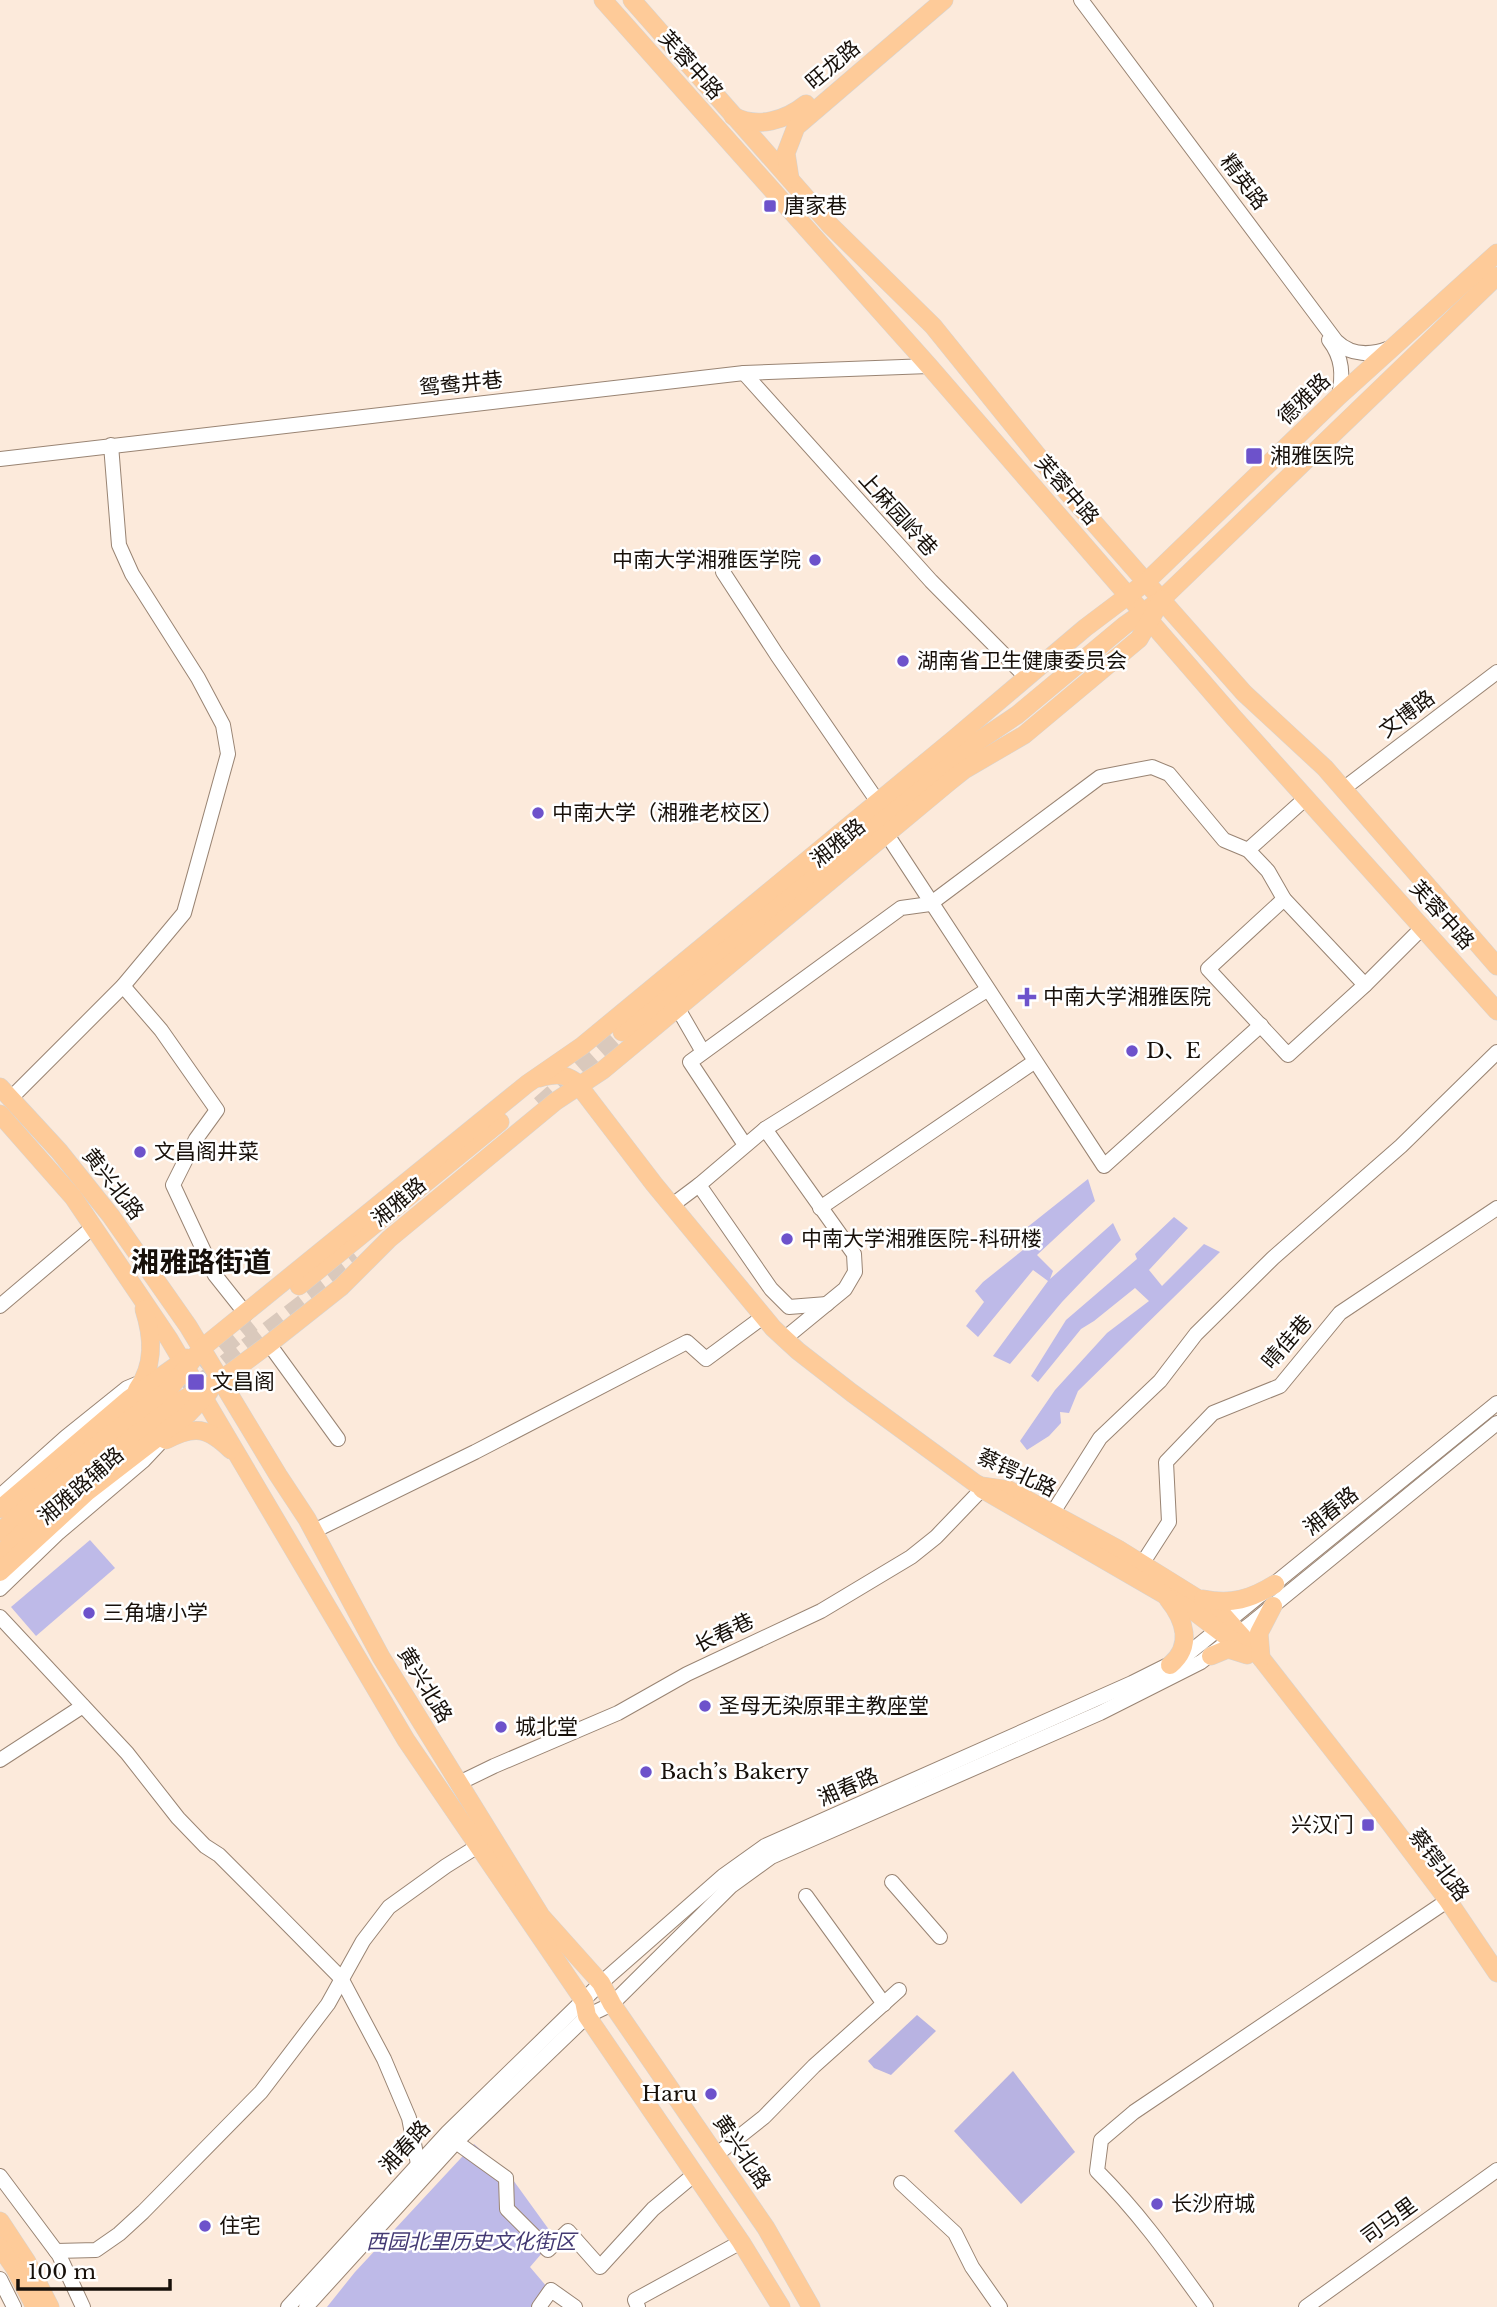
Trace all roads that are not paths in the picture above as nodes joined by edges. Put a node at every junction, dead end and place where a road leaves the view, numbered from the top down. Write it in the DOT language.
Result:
graph roads {
  1 [pos="603,0"];
  2 [pos="632,0"];
  3 [pos="929,0"];
  4 [pos="944,0"];
  5 [pos="1074,0"];
  6 [pos="1081,0"];
  7 [pos="733,116"];
  8 [pos="791,182"];
  9 [pos="1497,253"];
  10 [pos="1497,276"];
  11 [pos="1392,348"];
  12 [pos="929,366"];
  13 [pos="744,373"];
  14 [pos="1339,397"];
  15 [pos="111,444"];
  16 [pos="0,459"];
  17 [pos="723,572"];
  18 [pos="1146,582"];
  19 [pos="1129,595"];
  20 [pos="1161,599"];
  21 [pos="1146,617"];
  22 [pos="1497,672"];
  23 [pos="1027,677"];
  24 [pos="1343,789"];
  25 [pos="1306,799"];
  26 [pos="878,802"];
  27 [pos="886,833"];
  28 [pos="1248,850"];
  29 [pos="1284,900"];
  30 [pos="930,904"];
  31 [pos="1423,927"];
  32 [pos="1497,966"];
  33 [pos="1365,985"];
  34 [pos="123,986"];
  35 [pos="987,990"];
  36 [pos="677,1007"];
  37 [pos="1497,1011"];
  38 [pos="1261,1025"];
  39 [pos="622,1032"];
  40 [pos="582,1046"];
  41 [pos="704,1052"];
  42 [pos="1497,1052"];
  43 [pos="1034,1062"];
  44 [pos="552,1075"];
  45 [pos="527,1084"];
  46 [pos="579,1086"];
  47 [pos="5,1093"];
  48 [pos="0,1114"];
  49 [pos="765,1129"];
  50 [pos="744,1145"];
  51 [pos="699,1185"];
  52 [pos="671,1206"];
  53 [pos="820,1208"];
  54 [pos="1497,1208"];
  55 [pos="93,1227"];
  56 [pos="140,1296"];
  57 [pos="828,1303"];
  58 [pos="0,1306"];
  59 [pos="763,1317"];
  60 [pos="249,1319"];
  61 [pos="784,1339"];
  62 [pos="269,1343"];
  63 [pos="202,1348"];
  64 [pos="185,1364"];
  65 [pos="164,1373"];
  66 [pos="222,1379"];
  67 [pos="142,1382"];
  68 [pos="203,1394"];
  69 [pos="129,1399"];
  70 [pos="1497,1403"];
  71 [pos="188,1414"];
  72 [pos="1497,1423"];
  73 [pos="338,1438"];
  74 [pos="158,1445"];
  75 [pos="124,1464"];
  76 [pos="248,1471"];
  77 [pos="984,1488"];
  78 [pos="0,1496"];
  79 [pos="0,1508"];
  80 [pos="1052,1514"];
  81 [pos="314,1531"];
  82 [pos="0,1532"];
  83 [pos="0,1554"];
  84 [pos="1142,1564"];
  85 [pos="0,1572"];
  86 [pos="1275,1584"];
  87 [pos="0,1589"];
  88 [pos="1157,1590"];
  89 [pos="1200,1599"];
  90 [pos="1273,1606"];
  91 [pos="0,1617"];
  92 [pos="1230,1631"];
  93 [pos="1211,1656"];
  94 [pos="1255,1657"];
  95 [pos="1170,1665"];
  96 [pos="83,1706"];
  97 [pos="0,1760"];
  98 [pos="459,1783"];
  99 [pos="478,1846"];
  100 [pos="892,1882"];
  101 [pos="806,1896"];
  102 [pos="1441,1905"];
  103 [pos="940,1937"];
  104 [pos="1497,1973"];
  105 [pos="341,1978"];
  106 [pos="601,1983"];
  107 [pos="1497,1989"];
  108 [pos="899,1990"];
  109 [pos="612,2004"];
  110 [pos="884,2004"];
  111 [pos="586,2009"];
  112 [pos="456,2142"];
  113 [pos="716,2155"];
  114 [pos="418,2164"];
  115 [pos="1497,2170"];
  116 [pos="695,2174"];
  117 [pos="0,2176"];
  118 [pos="901,2183"];
  119 [pos="0,2221"];
  120 [pos="741,2242"];
  121 [pos="0,2247"];
  122 [pos="56,2251"];
  123 [pos="0,2279"];
  124 [pos="15,2307"];
  125 [pos="35,2307"];
  126 [pos="50,2307"];
  127 [pos="83,2307"];
  128 [pos="288,2307"];
  129 [pos="306,2307"];
  130 [pos="539,2307"];
  131 [pos="575,2307"];
  132 [pos="638,2307"];
  133 [pos="781,2307"];
  134 [pos="811,2307"];
  135 [pos="1000,2307"];
  136 [pos="1206,2307"];
  137 [pos="1306,2307"];
  1 -- 12 [label="main road, 芙蓉中路"];
  2 -- 7 [label="main road, 芙蓉中路"];
  3 -- 7 [label="main road, 旺龙路"];
  4 -- 8 [label="main road, 旺龙路"];
  5 -- 14 [label="street, 精英路"];
  6 -- 11 [label="street, 精英路"];
  7 -- 8 [label="main road, 芙蓉中路"];
  8 -- 18 [label="main road, 芙蓉中路"];
  9 -- 11 [label="main road, 德雅路"];
  10 -- 20 [label="main road"];
  11 -- 14 [label="main road, 德雅路"];
  12 -- 13 [label="street, 鸳鸯井巷"];
  12 -- 19 [label="main road, 芙蓉中路"];
  13 -- 15 [label="street, 鸳鸯井巷"];
  13 -- 23 [label="street, 上麻园岭巷"];
  14 -- 18 [label="main road, 德雅路"];
  15 -- 16 [label="street, 鸳鸯井巷"];
  15 -- 34 [label="street"];
  17 -- 26 [label="street"];
  18 -- 19 [label="main road, 湘雅路"];
  18 -- 20 [label="main road, 芙蓉中路"];
  19 -- 21 [label="main road, 芙蓉中路"];
  19 -- 23 [label="main road, 湘雅路"];
  20 -- 21 [label="main road, 湘雅路"];
  20 -- 24 [label="main road, 芙蓉中路"];
  21 -- 25 [label="main road, 芙蓉中路"];
  21 -- 27 [label="main road, 湘雅路"];
  21 -- 39 [label="main road, 湘雅路"];
  22 -- 24 [label="street, 文博路"];
  23 -- 26 [label="main road, 湘雅路"];
  24 -- 32 [label="main road, 芙蓉中路"];
  25 -- 28 [label="street"];
  25 -- 31 [label="main road, 芙蓉中路"];
  26 -- 40 [label="main road, 湘雅路"];
  27 -- 30 [label="street"];
  27 -- 36 [label="main road, 湘雅路"];
  28 -- 29 [label="street"];
  28 -- 30 [label="street"];
  29 -- 33 [label="street"];
  29 -- 38 [label="street"];
  30 -- 35 [label="street"];
  30 -- 41 [label="street"];
  31 -- 33 [label="street"];
  31 -- 37 [label="main road, 芙蓉中路"];
  33 -- 38 [label="street"];
  34 -- 47 [label="street"];
  34 -- 60 [label="street"];
  35 -- 43 [label="street"];
  35 -- 49 [label="street"];
  36 -- 41 [label="street"];
  36 -- 46 [label="main road, 湘雅路"];
  38 -- 43 [label="street"];
  40 -- 44 [label="main road, 湘雅路"];
  40 -- 45 [label="main road, 湘雅路"];
  41 -- 50 [label="street"];
  42 -- 80 [label="street"];
  43 -- 53 [label="street"];
  44 -- 45 [label="main road"];
  44 -- 46 [label="main road"];
  44 -- 60 [label="main road, 湘雅路"];
  45 -- 60 [label="main road, 湘雅路"];
  46 -- 52 [label="main road, 蔡锷北路"];
  46 -- 62 [label="main road, 湘雅路"];
  47 -- 63 [label="main road, 黄兴北路"];
  48 -- 55 [label="main road, 黄兴北路"];
  49 -- 50 [label="street"];
  49 -- 53 [label="street"];
  50 -- 51 [label="street"];
  51 -- 52 [label="street"];
  51 -- 57 [label="street"];
  52 -- 59 [label="main road, 蔡锷北路"];
  53 -- 57 [label="street"];
  54 -- 84 [label="street, 晴佳巷"];
  55 -- 56 [label="main road, 黄兴北路"];
  55 -- 58 [label="street"];
  56 -- 64 [label="main road, 黄兴北路"];
  56 -- 67 [label="main road"];
  57 -- 61 [label="street"];
  59 -- 61 [label="main road, 蔡锷北路"];
  59 -- 81 [label="street"];
  60 -- 63 [label="main road, 湘雅路"];
  61 -- 77 [label="main road, 蔡锷北路"];
  62 -- 66 [label="main road, 湘雅路"];
  62 -- 73 [label="street"];
  63 -- 64 [label="main road, 湘雅路"];
  63 -- 66 [label="main road, 黄兴北路"];
  64 -- 65 [label="main road"];
  64 -- 68 [label="main road, 黄兴北路"];
  64 -- 82 [label="main road"];
  65 -- 67 [label="street"];
  65 -- 69 [label="main road"];
  66 -- 68 [label="main road, 湘雅路"];
  66 -- 81 [label="main road, 黄兴北路"];
  67 -- 69 [label="main road"];
  67 -- 78 [label="street"];
  68 -- 71 [label="main road"];
  68 -- 76 [label="main road, 黄兴北路"];
  68 -- 83 [label="main road, 湘雅路"];
  69 -- 79 [label="main road"];
  70 -- 86 [label="street, 湘春路"];
  71 -- 74 [label="street, 湘雅路辅路"];
  71 -- 75 [label="main road"];
  72 -- 90 [label="street, 湘春路"];
  74 -- 75 [label="main road"];
  74 -- 76 [label="main road"];
  74 -- 87 [label="street, 湘雅路辅路"];
  75 -- 85 [label="main road"];
  76 -- 99 [label="main road, 黄兴北路"];
  77 -- 80 [label="main road, 蔡锷北路"];
  77 -- 88 [label="main road, 蔡锷北路"];
  77 -- 98 [label="street, 长春巷"];
  80 -- 84 [label="main road, 蔡锷北路"];
  81 -- 98 [label="main road, 黄兴北路"];
  84 -- 89 [label="main road, 蔡锷北路"];
  86 -- 89 [label="main road"];
  86 -- 92 [label="street, 湘春路"];
  88 -- 92 [label="main road, 蔡锷北路"];
  88 -- 95 [label="main road"];
  89 -- 92 [label="main road, 蔡锷北路"];
  90 -- 92 [label="street, 湘春路"];
  90 -- 94 [label="main road"];
  91 -- 96 [label="street"];
  92 -- 93 [label="street, 湘春路"];
  92 -- 94 [label="main road, 蔡锷北路"];
  92 -- 95 [label="street, 湘春路"];
  93 -- 94 [label="main road"];
  93 -- 109 [label="street, 湘春路"];
  94 -- 102 [label="main road, 蔡锷北路"];
  94 -- 104 [label="main road, 蔡锷北路"];
  95 -- 106 [label="street, 湘春路"];
  96 -- 97 [label="street"];
  96 -- 105 [label="street"];
  98 -- 106 [label="main road, 黄兴北路"];
  99 -- 105 [label="street"];
  99 -- 111 [label="main road, 黄兴北路"];
  100 -- 103 [label="street"];
  101 -- 110 [label="street"];
  102 -- 107 [label="main road, 蔡锷北路"];
  102 -- 136 [label="street"];
  105 -- 114 [label="street"];
  105 -- 122 [label="street"];
  106 -- 109 [label="main road, 黄兴北路"];
  106 -- 111 [label="street, 湘春路"];
  108 -- 110 [label="street"];
  109 -- 111 [label="street, 湘春路"];
  109 -- 113 [label="main road, 黄兴北路"];
  110 -- 113 [label="street"];
  111 -- 112 [label="street, 湘春路"];
  111 -- 114 [label="street, 湘春路"];
  111 -- 116 [label="main road, 黄兴北路"];
  112 -- 116 [label="street"];
  112 -- 129 [label="street, 湘春路"];
  113 -- 134 [label="main road, 黄兴北路"];
  114 -- 128 [label="street, 湘春路"];
  115 -- 137 [label="street, 司马里"];
  116 -- 120 [label="main road, 黄兴北路"];
  117 -- 122 [label="street"];
  118 -- 135 [label="street"];
  119 -- 126 [label="main road"];
  120 -- 132 [label="street"];
  120 -- 133 [label="main road, 黄兴北路"];
  121 -- 125 [label="main road"];
  122 -- 127 [label="street"];
  123 -- 124 [label="street"];
  130 -- 131 [label="street"];
}
